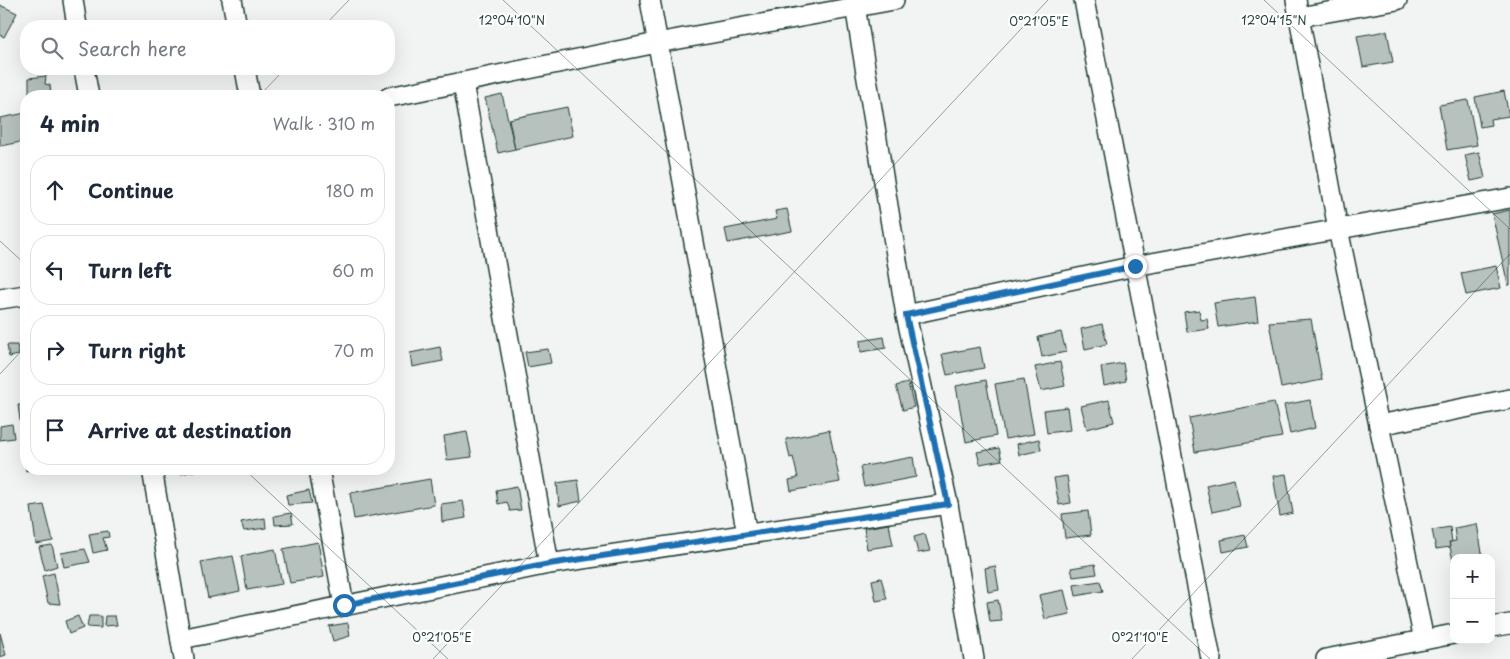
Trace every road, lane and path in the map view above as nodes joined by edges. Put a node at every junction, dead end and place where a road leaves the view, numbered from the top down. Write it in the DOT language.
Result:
graph roads {
  1 [pos="73,0"];
  2 [pos="232,0"];
  3 [pos="650,0"];
  4 [pos="894,0"];
  5 [pos="1084,0"];
  6 [pos="1397,0"];
  7 [pos="855,6"];
  8 [pos="1298,8"];
  9 [pos="76,20"];
  10 [pos="236,20"];
  11 [pos="657,43"];
  12 [pos="85,75"];
  13 [pos="246,75"];
  14 [pos="463,83"];
  15 [pos="88,90"];
  16 [pos="249,90"];
  17 [pos="395,96"];
  18 [pos="1510,198"];
  19 [pos="1338,229"];
  20 [pos="1135,266"];
  21 [pos="20,295"];
  22 [pos="0,299"];
  23 [pos="906,315"];
  24 [pos="1510,399"];
  25 [pos="1379,425"];
  26 [pos="153,475"];
  27 [pos="320,475"];
  28 [pos="948,504"];
  29 [pos="747,534"];
  30 [pos="549,564"];
  31 [pos="344,605"];
  32 [pos="1510,624"];
  33 [pos="1495,626"];
  34 [pos="1450,635"];
  35 [pos="181,639"];
  36 [pos="1424,640"];
  37 [pos="184,659"];
  38 [pos="974,659"];
  39 [pos="1211,659"];
  40 [pos="1326,659"];
  1 -- 9 [label="street"];
  2 -- 10 [label="street"];
  3 -- 11 [label="street"];
  4 -- 7 [label="street"];
  5 -- 20 [label="street"];
  6 -- 8 [label="street"];
  7 -- 11 [label="street"];
  7 -- 23 [label="street"];
  8 -- 19 [label="street"];
  11 -- 14 [label="street"];
  11 -- 29 [label="street"];
  12 -- 15 [label="street"];
  13 -- 16 [label="street"];
  14 -- 17 [label="street"];
  14 -- 30 [label="street"];
  18 -- 19 [label="street"];
  19 -- 20 [label="street"];
  19 -- 25 [label="street"];
  20 -- 23 [label="street"];
  20 -- 39 [label="street"];
  21 -- 22 [label="street"];
  23 -- 28 [label="street"];
  24 -- 25 [label="street"];
  25 -- 36 [label="street"];
  26 -- 35 [label="street"];
  27 -- 31 [label="street"];
  28 -- 29 [label="street"];
  28 -- 38 [label="street"];
  29 -- 30 [label="street"];
  30 -- 31 [label="street"];
  31 -- 35 [label="street"];
  32 -- 33 [label="street"];
  34 -- 36 [label="street"];
  35 -- 37 [label="street"];
  36 -- 40 [label="street"];
}
